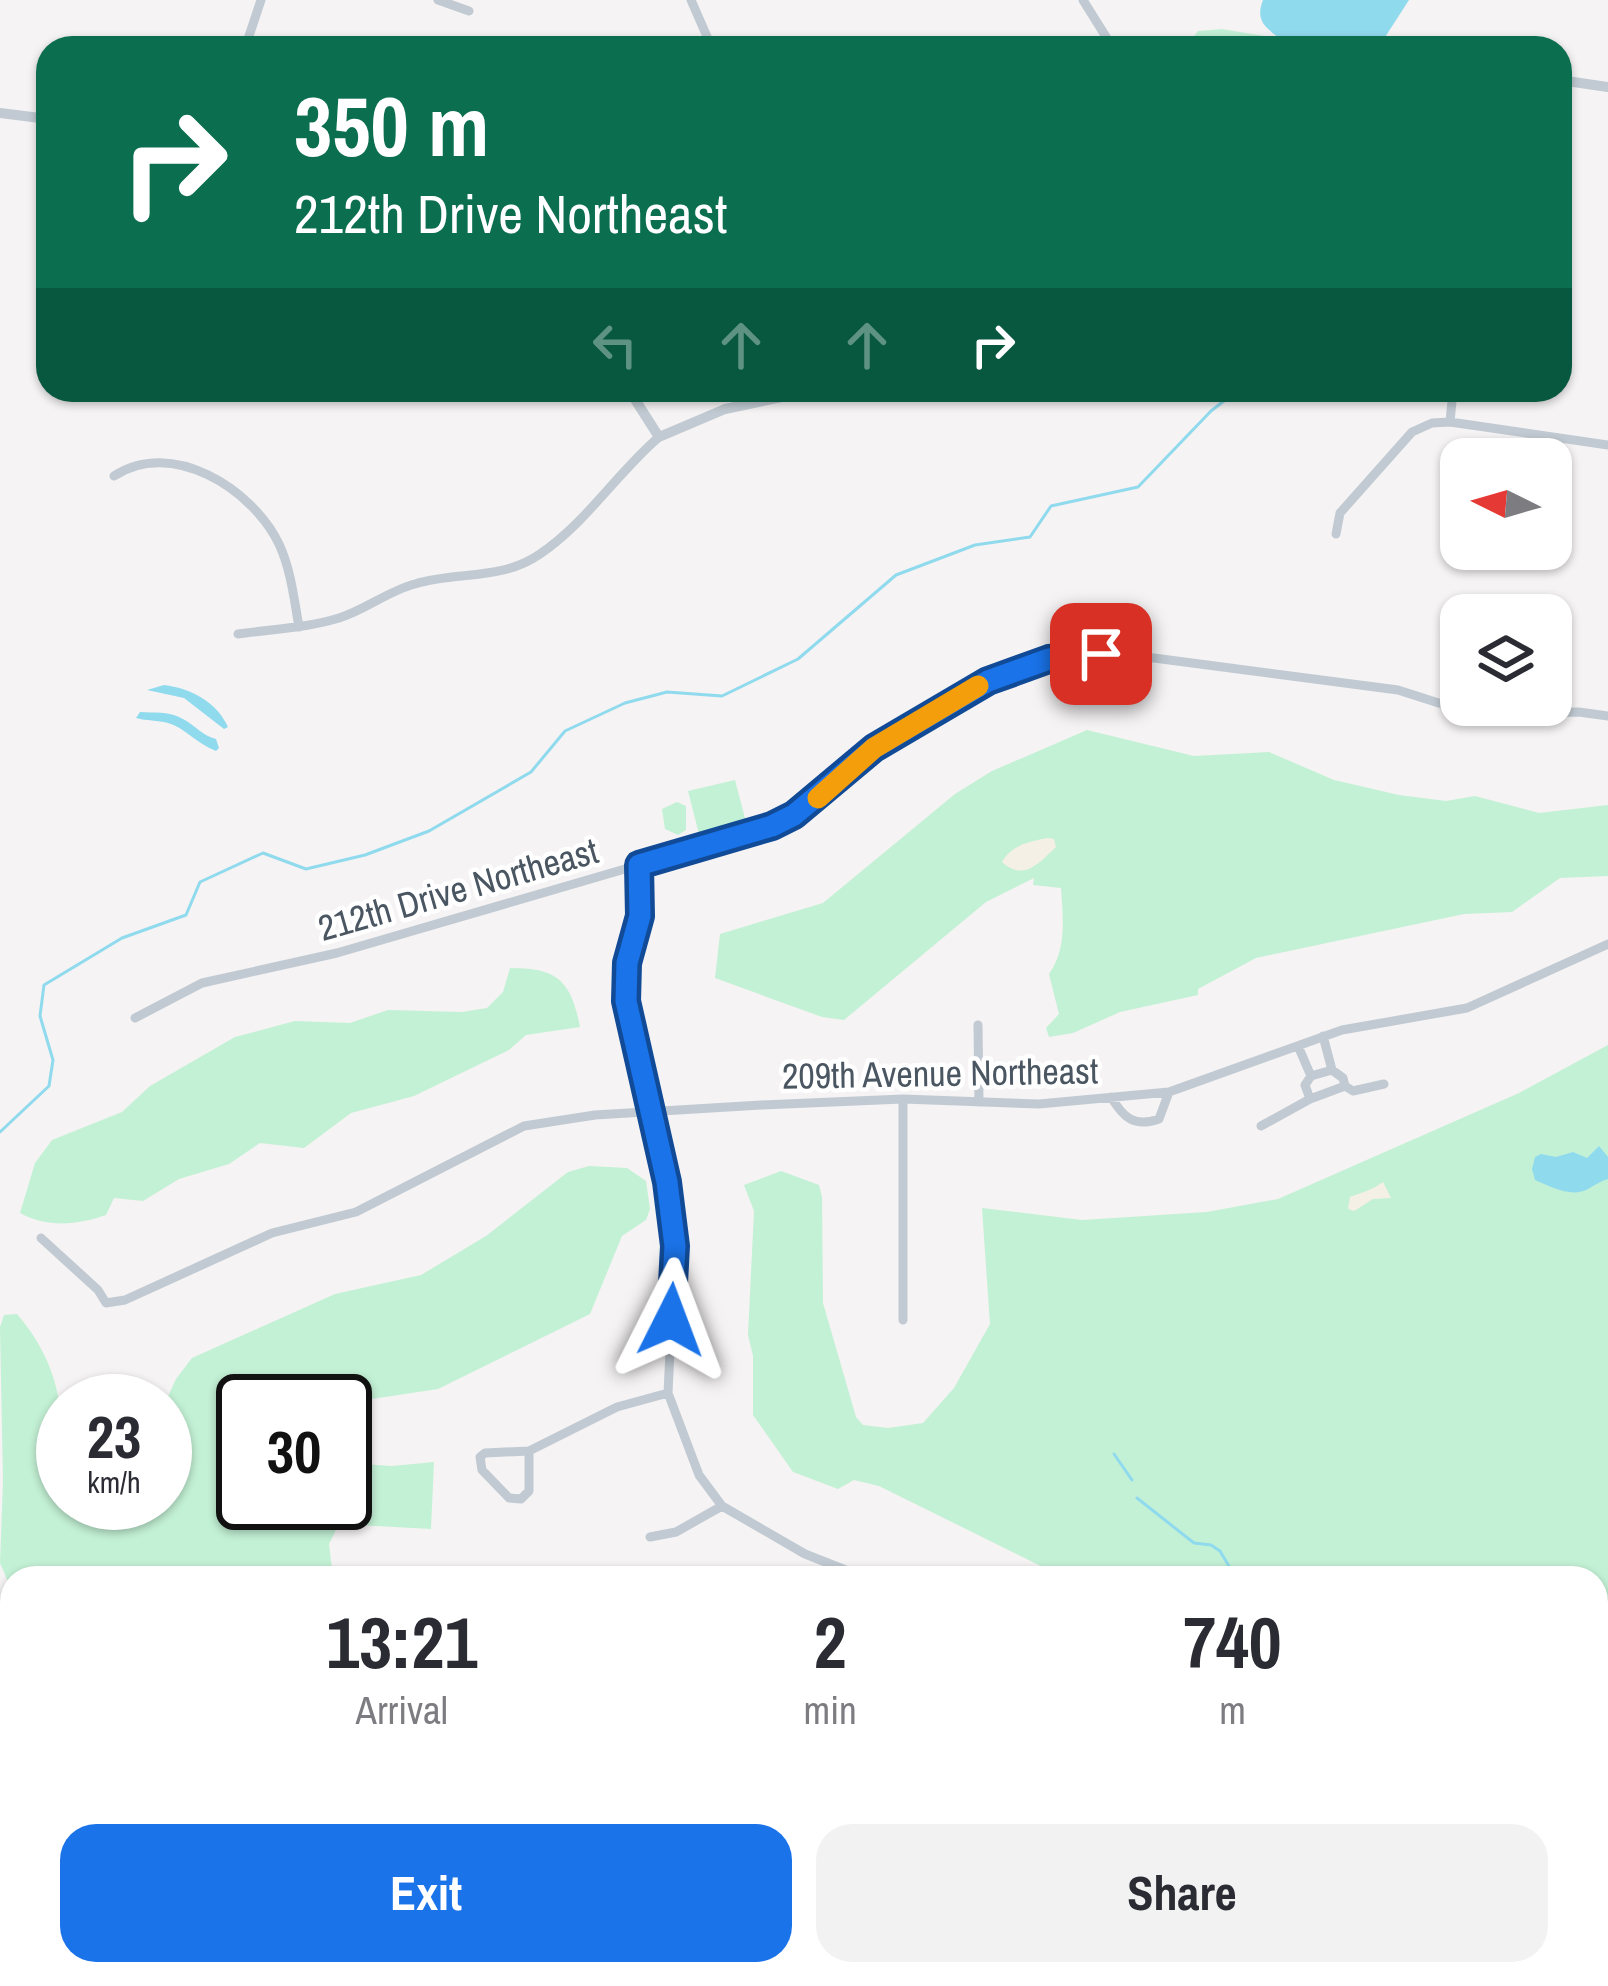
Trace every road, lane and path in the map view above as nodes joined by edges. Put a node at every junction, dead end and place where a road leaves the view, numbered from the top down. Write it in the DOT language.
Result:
graph roads {
  1 [pos="261,0"];
  2 [pos="438,0"];
  3 [pos="691,0"];
  4 [pos="1083,0"];
  5 [pos="469,11"];
  6 [pos="249,36"];
  7 [pos="707,36"];
  8 [pos="1106,36"];
  9 [pos="1572,82"];
  10 [pos="1608,87"];
  11 [pos="0,113"];
  12 [pos="36,117"];
  13 [pos="637,402"];
  14 [pos="758,402"];
  15 [pos="1452,402"];
  16 [pos="1450,422"];
  17 [pos="659,437"];
  18 [pos="1608,445"];
  19 [pos="114,476"];
  20 [pos="1336,534"];
  21 [pos="299,627"];
  22 [pos="238,634"];
  23 [pos="1608,716"];
  24 [pos="639,865"];
  25 [pos="1608,944"];
  26 [pos="135,1018"];
  27 [pos="978,1025"];
  28 [pos="1322,1036"];
  29 [pos="1298,1046"];
  30 [pos="1332,1070"];
  31 [pos="1311,1076"];
  32 [pos="1384,1084"];
  33 [pos="1345,1087"];
  34 [pos="1169,1092"];
  35 [pos="1111,1097"];
  36 [pos="903,1099"];
  37 [pos="1310,1100"];
  38 [pos="979,1102"];
  39 [pos="651,1112"];
  40 [pos="1262,1126"];
  41 [pos="41,1238"];
  42 [pos="903,1320"];
  43 [pos="668,1394"];
  44 [pos="529,1450"];
  45 [pos="722,1506"];
  46 [pos="650,1537"];
  47 [pos="837,1566"];
  1 -- 6 [label="street"];
  2 -- 5 [label="street"];
  3 -- 7 [label="street"];
  4 -- 8 [label="street"];
  9 -- 10 [label="street"];
  11 -- 12 [label="street"];
  13 -- 17 [label="street"];
  14 -- 17 [label="street"];
  15 -- 16 [label="street"];
  16 -- 18 [label="street"];
  16 -- 20 [label="street"];
  17 -- 21 [label="street"];
  19 -- 21 [label="street"];
  21 -- 22 [label="street"];
  23 -- 24 [label="street, 212th Drive Northeast"];
  24 -- 26 [label="street, 212th Drive Northeast"];
  24 -- 39 [label="street"];
  25 -- 28 [label="street, 209th Avenue Northeast"];
  27 -- 38 [label="street"];
  28 -- 29 [label="street, 209th Avenue Northeast"];
  28 -- 30 [label="street"];
  29 -- 31 [label="street"];
  29 -- 34 [label="street, 209th Avenue Northeast"];
  30 -- 31 [label="street"];
  30 -- 33 [label="street"];
  31 -- 37 [label="street"];
  32 -- 33 [label="street"];
  33 -- 37 [label="street"];
  34 -- 35 [label="street, 209th Avenue Northeast"];
  34 -- 35 [label="street"];
  35 -- 38 [label="street, 209th Avenue Northeast"];
  36 -- 38 [label="street, 209th Avenue Northeast"];
  36 -- 39 [label="street, 209th Avenue Northeast"];
  36 -- 42 [label="street"];
  37 -- 40 [label="street"];
  39 -- 41 [label="street, 209th Avenue Northeast"];
  39 -- 43 [label="street"];
  43 -- 44 [label="street"];
  43 -- 45 [label="street"];
  44 -- 44 [label="street"];
  45 -- 46 [label="street"];
  45 -- 47 [label="street"];
}
